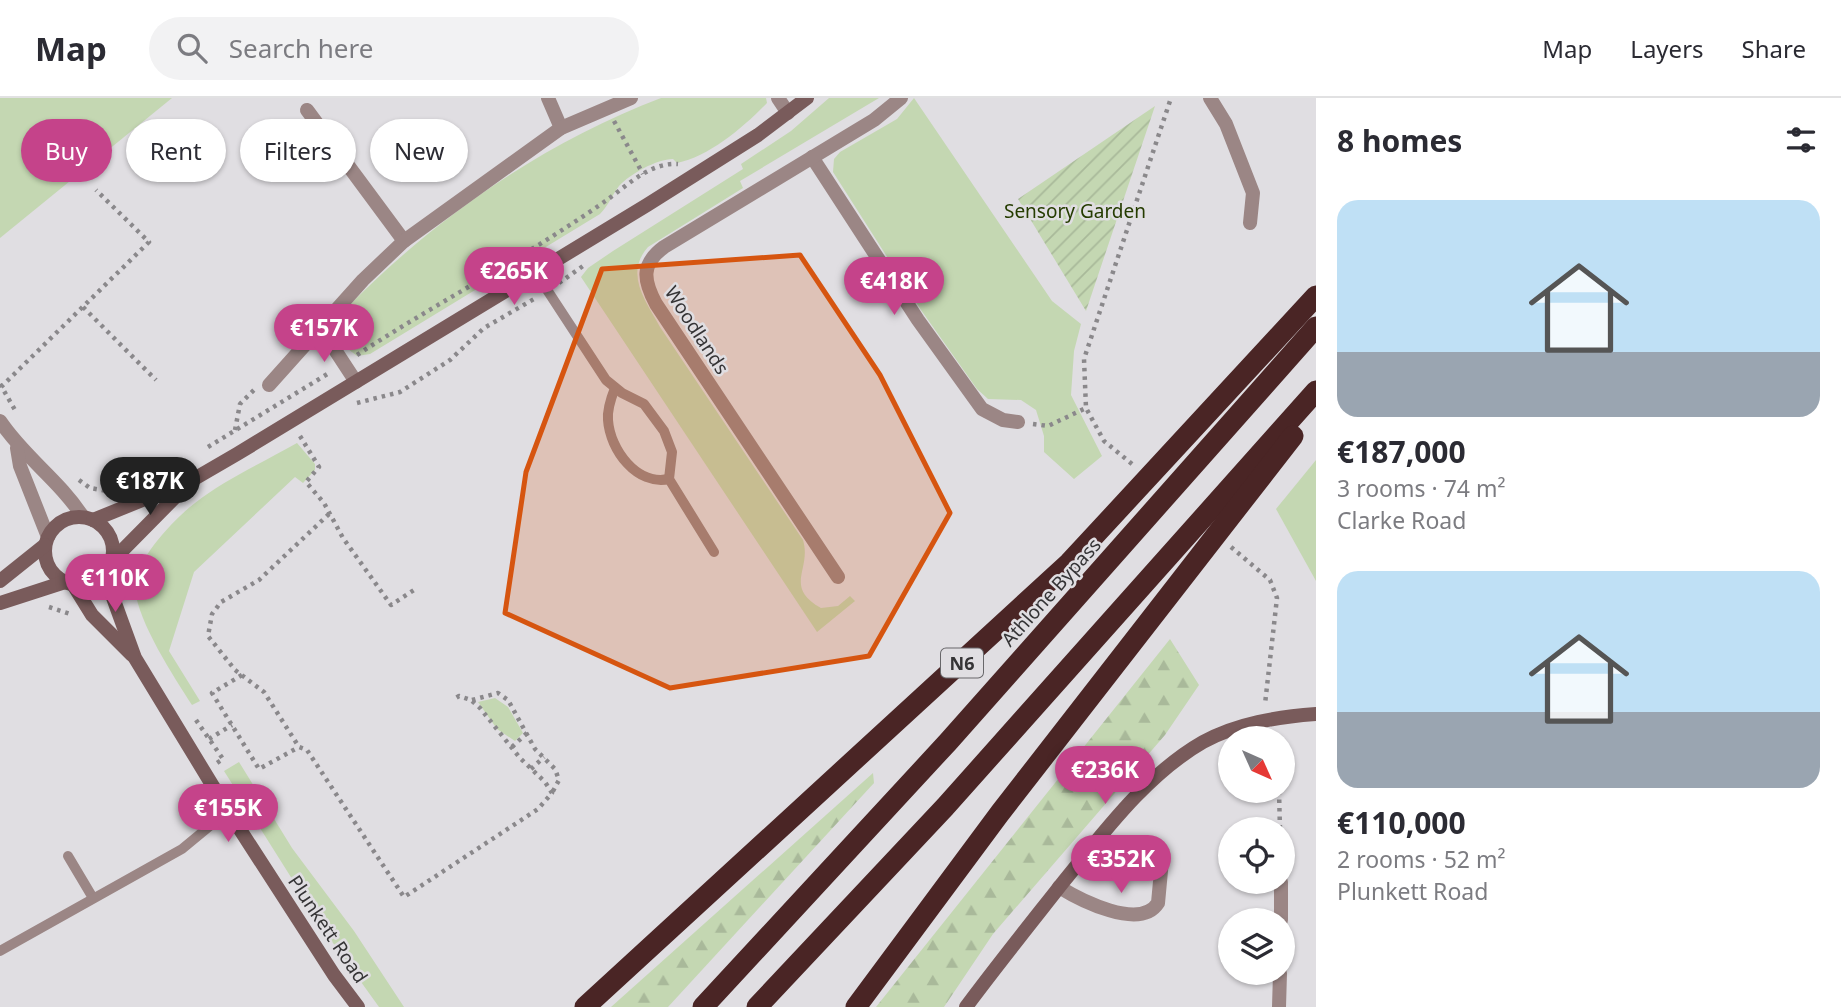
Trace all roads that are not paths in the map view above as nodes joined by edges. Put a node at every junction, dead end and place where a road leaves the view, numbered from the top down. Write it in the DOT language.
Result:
graph roads {
  1 [pos="548,98"];
  2 [pos="631,98"];
  3 [pos="778,98"];
  4 [pos="807,98"];
  5 [pos="901,98"];
  6 [pos="1210,98"];
  7 [pos="307,110"];
  8 [pos="788,113"];
  9 [pos="561,128"];
  10 [pos="812,157"];
  11 [pos="1250,223"];
  12 [pos="404,241"];
  13 [pos="536,273"];
  14 [pos="1316,296"];
  15 [pos="320,327"];
  16 [pos="1316,327"];
  17 [pos="356,382"];
  18 [pos="269,385"];
  19 [pos="615,387"];
  20 [pos="1316,391"];
  21 [pos="1316,407"];
  22 [pos="0,421"];
  23 [pos="1018,422"];
  24 [pos="17,448"];
  25 [pos="194,479"];
  26 [pos="669,479"];
  27 [pos="88,518"];
  28 [pos="46,541"];
  29 [pos="714,552"];
  30 [pos="106,569"];
  31 [pos="838,577"];
  32 [pos="0,581"];
  33 [pos="70,584"];
  34 [pos="0,604"];
  35 [pos="135,658"];
  36 [pos="1316,714"];
  37 [pos="228,811"];
  38 [pos="68,856"];
  39 [pos="1162,860"];
  40 [pos="1059,887"];
  41 [pos="93,898"];
  42 [pos="0,951"];
  43 [pos="1280,985"];
  44 [pos="358,1007"];
  45 [pos="585,1007"];
  46 [pos="703,1007"];
  47 [pos="757,1007"];
  48 [pos="856,1007"];
  49 [pos="966,1007"];
  50 [pos="1279,1007"];
  1 -- 9 [label="street"];
  2 -- 9 [label="street"];
  3 -- 8 [label="street"];
  4 -- 8 [label="street"];
  5 -- 10 [label="street, Woodlands"];
  6 -- 11 [label="street"];
  7 -- 12 [label="street"];
  8 -- 13 [label="street"];
  9 -- 12 [label="street"];
  10 -- 23 [label="street"];
  10 -- 31 [label="street, Woodlands"];
  12 -- 15 [label="street"];
  13 -- 17 [label="street"];
  13 -- 19 [label="lane"];
  14 -- 45 [label="highway, N6"];
  15 -- 17 [label="street"];
  15 -- 18 [label="street"];
  16 -- 46 [label="highway, Athlone Bypass / N6"];
  17 -- 25 [label="street"];
  19 -- 26 [label="lane"];
  19 -- 26 [label="lane"];
  20 -- 47 [label="highway"];
  21 -- 48 [label="highway"];
  22 -- 24 [label="street"];
  24 -- 27 [label="street"];
  24 -- 28 [label="street"];
  25 -- 27 [label="street"];
  25 -- 30 [label="street"];
  26 -- 29 [label="lane"];
  27 -- 28 [label="street"];
  27 -- 30 [label="street"];
  28 -- 32 [label="street"];
  28 -- 33 [label="street"];
  30 -- 33 [label="street"];
  30 -- 35 [label="street, Plunkett Road"];
  33 -- 34 [label="street"];
  33 -- 35 [label="street, Plunkett Road"];
  35 -- 37 [label="street, Plunkett Road"];
  36 -- 40 [label="street"];
  37 -- 41 [label="lane"];
  37 -- 44 [label="street, Plunkett Road"];
  38 -- 41 [label="lane"];
  39 -- 40 [label="street"];
  40 -- 49 [label="street"];
  41 -- 42 [label="lane"];
  43 -- 50 [label="street"];
}
